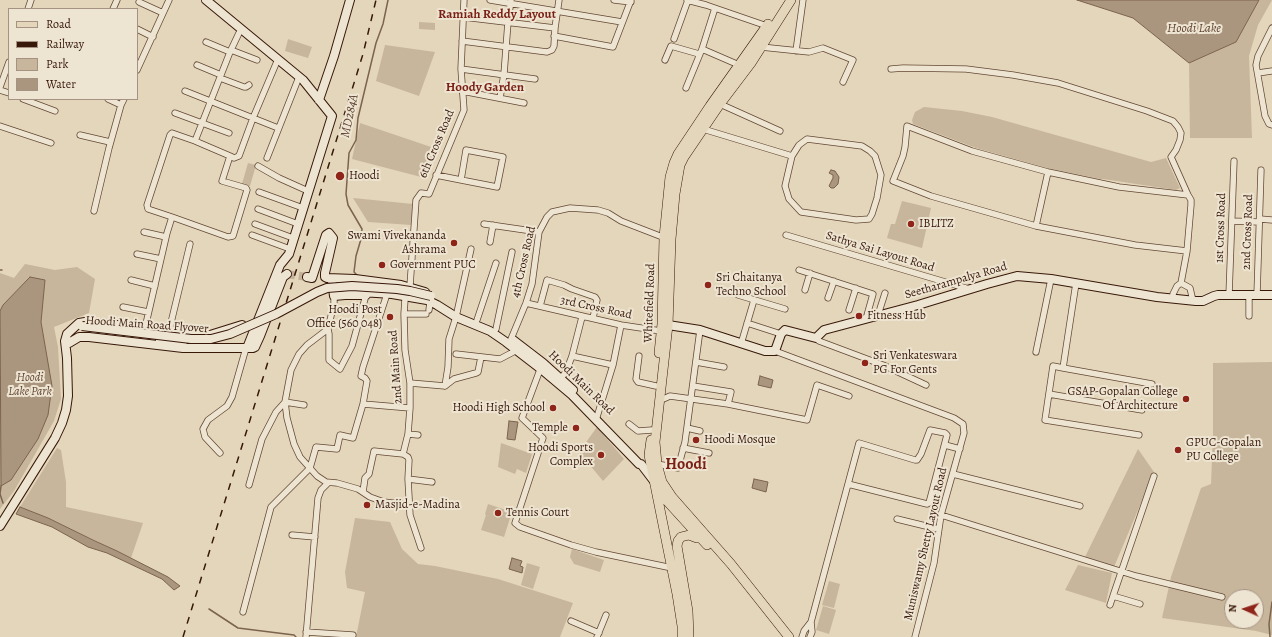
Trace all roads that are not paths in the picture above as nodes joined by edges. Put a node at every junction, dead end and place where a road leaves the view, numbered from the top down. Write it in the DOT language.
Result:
graph roads {
  1 [pos="169,0"];
  2 [pos="206,0"];
  3 [pos="350,0"];
  4 [pos="464,0"];
  5 [pos="490,0"];
  6 [pos="559,0"];
  7 [pos="614,0"];
  8 [pos="688,0"];
  9 [pos="784,0"];
  10 [pos="790,0"];
  11 [pos="803,0"];
  12 [pos="511,1"];
  13 [pos="631,1"];
  14 [pos="139,2"];
  15 [pos="715,8"];
  16 [pos="558,11"];
  17 [pos="163,13"];
  18 [pos="463,17"];
  19 [pos="508,22"];
  20 [pos="622,22"];
  21 [pos="767,26"];
  22 [pos="555,28"];
  23 [pos="1272,28"];
  24 [pos="138,30"];
  25 [pos="242,30"];
  26 [pos="554,36"];
  27 [pos="153,37"];
  28 [pos="674,39"];
  29 [pos="462,41"];
  30 [pos="206,42"];
  31 [pos="505,47"];
  32 [pos="761,47"];
  33 [pos="231,51"];
  34 [pos="796,51"];
  35 [pos="701,52"];
  36 [pos="139,59"];
  37 [pos="278,59"];
  38 [pos="257,60"];
  39 [pos="665,60"];
  40 [pos="8,65"];
  41 [pos="197,65"];
  42 [pos="739,65"];
  43 [pos="461,69"];
  44 [pos="891,69"];
  45 [pos="1272,71"];
  46 [pos="1258,73"];
  47 [pos="504,74"];
  48 [pos="221,77"];
  49 [pos="299,77"];
  50 [pos="535,79"];
  51 [pos="843,82"];
  52 [pos="249,85"];
  53 [pos="0,88"];
  54 [pos="686,88"];
  55 [pos="185,91"];
  56 [pos="462,91"];
  57 [pos="500,98"];
  58 [pos="27,100"];
  59 [pos="319,100"];
  60 [pos="211,101"];
  61 [pos="122,102"];
  62 [pos="524,103"];
  63 [pos="720,104"];
  64 [pos="55,111"];
  65 [pos="175,113"];
  66 [pos="253,118"];
  67 [pos="202,124"];
  68 [pos="1272,125"];
  69 [pos="0,126"];
  70 [pos="278,128"];
  71 [pos="703,129"];
  72 [pos="780,131"];
  73 [pos="229,133"];
  74 [pos="80,135"];
  75 [pos="195,141"];
  76 [pos="110,142"];
  77 [pos="51,144"];
  78 [pos="230,156"];
  79 [pos="792,156"];
  80 [pos="267,158"];
  81 [pos="1234,161"];
  82 [pos="677,164"];
  83 [pos="258,166"];
  84 [pos="1261,170"];
  85 [pos="1048,172"];
  86 [pos="436,175"];
  87 [pos="461,180"];
  88 [pos="308,190"];
  89 [pos="259,192"];
  90 [pos="1188,195"];
  91 [pos="303,208"];
  92 [pos="258,209"];
  93 [pos="94,211"];
  94 [pos="172,217"];
  95 [pos="1260,220"];
  96 [pos="1272,220"];
  97 [pos="1232,221"];
  98 [pos="255,224"];
  99 [pos="298,224"];
  100 [pos="484,224"];
  101 [pos="494,225"];
  102 [pos="1036,226"];
  103 [pos="144,232"];
  104 [pos="539,232"];
  105 [pos="252,235"];
  106 [pos="786,235"];
  107 [pos="166,237"];
  108 [pos="293,238"];
  109 [pos="668,238"];
  110 [pos="490,242"];
  111 [pos="190,244"];
  112 [pos="290,249"];
  113 [pos="471,249"];
  114 [pos="1187,251"];
  115 [pos="512,252"];
  116 [pos="137,254"];
  117 [pos="161,259"];
  118 [pos="496,263"];
  119 [pos="799,270"];
  120 [pos="287,274"];
  121 [pos="810,274"];
  122 [pos="307,277"];
  123 [pos="331,279"];
  124 [pos="1051,279"];
  125 [pos="131,280"];
  126 [pos="834,281"];
  127 [pos="1076,283"];
  128 [pos="1181,283"];
  129 [pos="155,286"];
  130 [pos="410,286"];
  131 [pos="856,288"];
  132 [pos="805,290"];
  133 [pos="969,290"];
  134 [pos="885,294"];
  135 [pos="366,295"];
  136 [pos="738,295"];
  137 [pos="1229,295"];
  138 [pos="1253,295"];
  139 [pos="1272,295"];
  140 [pos="334,296"];
  141 [pos="386,297"];
  142 [pos="828,298"];
  143 [pos="1173,298"];
  144 [pos="405,299"];
  145 [pos="754,300"];
  146 [pos="1193,301"];
  147 [pos="430,303"];
  148 [pos="526,303"];
  149 [pos="540,306"];
  150 [pos="123,307"];
  151 [pos="785,309"];
  152 [pos="849,310"];
  153 [pos="148,312"];
  154 [pos="404,314"];
  155 [pos="456,314"];
  156 [pos="878,315"];
  157 [pos="1248,316"];
  158 [pos="582,317"];
  159 [pos="259,318"];
  160 [pos="593,318"];
  161 [pos="866,319"];
  162 [pos="476,320"];
  163 [pos="747,323"];
  164 [pos="621,325"];
  165 [pos="145,328"];
  166 [pos="665,328"];
  167 [pos="72,329"];
  168 [pos="328,329"];
  169 [pos="496,329"];
  170 [pos="227,330"];
  171 [pos="700,330"];
  172 [pos="169,331"];
  173 [pos="781,334"];
  174 [pos="816,338"];
  175 [pos="511,339"];
  176 [pos="68,343"];
  177 [pos="741,344"];
  178 [pos="230,348"];
  179 [pos="249,348"];
  180 [pos="517,350"];
  181 [pos="775,351"];
  182 [pos="1036,352"];
  183 [pos="456,354"];
  184 [pos="572,356"];
  185 [pos="639,356"];
  186 [pos="481,357"];
  187 [pos="696,362"];
  188 [pos="613,364"];
  189 [pos="542,366"];
  190 [pos="724,367"];
  191 [pos="1063,368"];
  192 [pos="561,378"];
  193 [pos="410,383"];
  194 [pos="1152,384"];
  195 [pos="926,385"];
  196 [pos="445,386"];
  197 [pos="656,386"];
  198 [pos="693,386"];
  199 [pos="1049,394"];
  200 [pos="849,396"];
  201 [pos="691,398"];
  202 [pos="661,400"];
  203 [pos="285,402"];
  204 [pos="363,404"];
  205 [pos="728,404"];
  206 [pos="304,405"];
  207 [pos="410,408"];
  208 [pos="1142,410"];
  209 [pos="597,418"];
  210 [pos="629,424"];
  211 [pos="687,428"];
  212 [pos="652,430"];
  213 [pos="700,431"];
  214 [pos="408,434"];
  215 [pos="418,435"];
  216 [pos="1139,435"];
  217 [pos="945,445"];
  218 [pos="683,448"];
  219 [pos="960,450"];
  220 [pos="220,453"];
  221 [pos="709,453"];
  222 [pos="403,454"];
  223 [pos="657,464"];
  224 [pos="310,468"];
  225 [pos="952,474"];
  226 [pos="1154,476"];
  227 [pos="408,479"];
  228 [pos="658,481"];
  229 [pos="432,482"];
  230 [pos="328,483"];
  231 [pos="848,484"];
  232 [pos="249,485"];
  233 [pos="363,492"];
  234 [pos="409,504"];
  235 [pos="1080,506"];
  236 [pos="941,515"];
  237 [pos="897,519"];
  238 [pos="0,526"];
  239 [pos="938,529"];
  240 [pos="292,535"];
  241 [pos="315,537"];
  242 [pos="701,538"];
  243 [pos="421,548"];
  244 [pos="672,568"];
  245 [pos="1121,572"];
  246 [pos="1113,596"];
  247 [pos="1222,597"];
  248 [pos="758,601"];
  249 [pos="1140,604"];
  250 [pos="1110,605"];
  251 [pos="243,612"];
  252 [pos="606,615"];
  253 [pos="570,621"];
  254 [pos="811,622"];
  255 [pos="306,634"];
  256 [pos="353,635"];
  257 [pos="598,635"];
  258 [pos="682,637"];
  259 [pos="689,637"];
  260 [pos="781,637"];
  261 [pos="789,637"];
  262 [pos="802,637"];
  263 [pos="810,637"];
  264 [pos="915,637"];
  1 -- 17 [label="street"];
  2 -- 25 [label="street"];
  3 -- 59 [label="street"];
  4 -- 18 [label="street, 6th Cross Road"];
  5 -- 12 [label="street"];
  6 -- 16 [label="street"];
  7 -- 13 [label="street"];
  8 -- 15 [label="street"];
  8 -- 28 [label="street"];
  9 -- 21 [label="main road, Whitefield Road"];
  10 -- 32 [label="main road, Whitefield Road"];
  11 -- 34 [label="street"];
  12 -- 16 [label="street"];
  12 -- 19 [label="street"];
  13 -- 20 [label="street"];
  14 -- 17 [label="street"];
  15 -- 21 [label="street"];
  15 -- 35 [label="street"];
  16 -- 20 [label="street"];
  16 -- 22 [label="street"];
  17 -- 27 [label="street"];
  18 -- 19 [label="street"];
  18 -- 29 [label="street, 6th Cross Road"];
  19 -- 22 [label="street"];
  19 -- 31 [label="street"];
  20 -- 26 [label="street"];
  21 -- 42 [label="main road, Whitefield Road"];
  22 -- 26 [label="street"];
  23 -- 46 [label="street"];
  24 -- 27 [label="street"];
  25 -- 33 [label="street"];
  25 -- 37 [label="street"];
  26 -- 31 [label="street"];
  27 -- 36 [label="street"];
  29 -- 31 [label="street"];
  29 -- 43 [label="street, 6th Cross Road"];
  30 -- 33 [label="street"];
  31 -- 47 [label="street"];
  32 -- 34 [label="street"];
  32 -- 63 [label="main road, Whitefield Road"];
  33 -- 38 [label="street"];
  33 -- 48 [label="street"];
  34 -- 51 [label="street"];
  35 -- 39 [label="street"];
  35 -- 42 [label="street"];
  35 -- 54 [label="street"];
  37 -- 49 [label="street"];
  37 -- 66 [label="street"];
  40 -- 53 [label="street"];
  41 -- 48 [label="street"];
  42 -- 82 [label="main road, Whitefield Road"];
  43 -- 47 [label="street"];
  43 -- 56 [label="street, 6th Cross Road"];
  44 -- 90 [label="street"];
  45 -- 46 [label="street"];
  46 -- 68 [label="street"];
  47 -- 50 [label="street"];
  47 -- 57 [label="street"];
  48 -- 52 [label="street"];
  48 -- 60 [label="street"];
  49 -- 59 [label="street"];
  49 -- 70 [label="street"];
  55 -- 60 [label="street"];
  56 -- 57 [label="street"];
  56 -- 86 [label="street, 6th Cross Road"];
  57 -- 62 [label="street"];
  58 -- 64 [label="street"];
  59 -- 88 [label="street"];
  60 -- 66 [label="street"];
  60 -- 67 [label="street"];
  61 -- 76 [label="street"];
  63 -- 71 [label="main road, Whitefield Road"];
  63 -- 72 [label="street"];
  65 -- 67 [label="street"];
  66 -- 70 [label="street"];
  66 -- 78 [label="street"];
  67 -- 73 [label="street"];
  67 -- 75 [label="street"];
  69 -- 77 [label="street"];
  70 -- 80 [label="street"];
  71 -- 79 [label="street"];
  71 -- 82 [label="main road, Whitefield Road"];
  74 -- 76 [label="street"];
  75 -- 78 [label="street"];
  75 -- 94 [label="street"];
  76 -- 93 [label="street"];
  78 -- 94 [label="street"];
  79 -- 79 [label="street"];
  81 -- 97 [label="street, 1st Cross Road"];
  82 -- 109 [label="main road, Whitefield Road"];
  83 -- 88 [label="street"];
  84 -- 95 [label="street, 2nd Cross Road"];
  85 -- 90 [label="street"];
  85 -- 102 [label="street"];
  85 -- 102 [label="street"];
  86 -- 87 [label="street"];
  86 -- 130 [label="street, 6th Cross Road"];
  87 -- 87 [label="street"];
  88 -- 91 [label="street"];
  89 -- 91 [label="street"];
  90 -- 114 [label="street"];
  91 -- 99 [label="street"];
  92 -- 99 [label="street"];
  94 -- 107 [label="street"];
  95 -- 96 [label="street"];
  95 -- 97 [label="street"];
  95 -- 138 [label="street, 2nd Cross Road"];
  97 -- 137 [label="street, 1st Cross Road"];
  98 -- 108 [label="street"];
  99 -- 108 [label="street"];
  100 -- 101 [label="street"];
  101 -- 104 [label="street"];
  101 -- 110 [label="street"];
  102 -- 114 [label="street"];
  103 -- 107 [label="street"];
  104 -- 109 [label="street, 4th Cross Road"];
  104 -- 148 [label="street, 4th Cross Road"];
  105 -- 112 [label="street"];
  106 -- 133 [label="street, Sathya Sai Layout Road"];
  107 -- 117 [label="street"];
  108 -- 112 [label="street"];
  109 -- 166 [label="main road, Whitefield Road"];
  111 -- 172 [label="street"];
  112 -- 159 [label="street"];
  113 -- 155 [label="street"];
  114 -- 128 [label="street"];
  115 -- 169 [label="street"];
  116 -- 117 [label="street"];
  117 -- 129 [label="street"];
  118 -- 162 [label="street"];
  119 -- 121 [label="street"];
  120 -- 179 [label="street"];
  121 -- 126 [label="street"];
  121 -- 132 [label="street"];
  122 -- 123 [label="street"];
  123 -- 130 [label="street"];
  123 -- 140 [label="street"];
  124 -- 127 [label="street, Seetharampalya Road"];
  124 -- 133 [label="street, Seetharampalya Road"];
  124 -- 182 [label="street"];
  125 -- 129 [label="street"];
  126 -- 131 [label="street"];
  126 -- 142 [label="street"];
  127 -- 143 [label="street, Seetharampalya Road"];
  127 -- 191 [label="street"];
  128 -- 143 [label="street"];
  128 -- 146 [label="street"];
  129 -- 153 [label="street"];
  130 -- 147 [label="street"];
  131 -- 152 [label="street"];
  131 -- 161 [label="street"];
  133 -- 156 [label="street, Seetharampalya Road"];
  134 -- 156 [label="street"];
  135 -- 140 [label="street"];
  135 -- 141 [label="street"];
  135 -- 168 [label="street"];
  136 -- 145 [label="street"];
  137 -- 138 [label="street, Seetharampalya Road"];
  137 -- 146 [label="street, Seetharampalya Road"];
  138 -- 139 [label="street, Seetharampalya Road"];
  138 -- 157 [label="street, 2nd Cross Road"];
  140 -- 168 [label="street"];
  141 -- 144 [label="street"];
  141 -- 204 [label="street"];
  143 -- 146 [label="street, Seetharampalya Road"];
  144 -- 147 [label="street"];
  144 -- 154 [label="street, 2nd Main Road"];
  145 -- 151 [label="street"];
  145 -- 163 [label="street"];
  147 -- 154 [label="street"];
  147 -- 155 [label="street, Hoodi Main Road"];
  147 -- 167 [label="street, Hoodi Main Road Flyover, bridge"];
  147 -- 176 [label="street, Hoodi Main Road Flyover"];
  148 -- 149 [label="street, 3rd Cross Road"];
  148 -- 175 [label="street, 4th Cross Road"];
  149 -- 158 [label="street, 3rd Cross Road"];
  149 -- 160 [label="street"];
  150 -- 153 [label="street"];
  153 -- 165 [label="street"];
  154 -- 193 [label="street, 2nd Main Road"];
  155 -- 162 [label="street, Hoodi Main Road"];
  155 -- 180 [label="street"];
  155 -- 196 [label="street"];
  156 -- 161 [label="street, Seetharampalya Road"];
  158 -- 160 [label="street, 3rd Cross Road"];
  158 -- 184 [label="street"];
  159 -- 170 [label="street"];
  159 -- 179 [label="street"];
  160 -- 164 [label="street, 3rd Cross Road"];
  161 -- 174 [label="street, Seetharampalya Road"];
  162 -- 169 [label="street, Hoodi Main Road"];
  163 -- 173 [label="street"];
  163 -- 177 [label="street"];
  164 -- 166 [label="street, 3rd Cross Road"];
  164 -- 188 [label="street"];
  165 -- 167 [label="street"];
  165 -- 172 [label="street"];
  166 -- 171 [label="street"];
  166 -- 197 [label="main road, Whitefield Road"];
  166 -- 202 [label="main road, Whitefield Road"];
  167 -- 176 [label="street"];
  168 -- 203 [label="street"];
  169 -- 175 [label="street, Hoodi Main Road"];
  170 -- 172 [label="street"];
  170 -- 178 [label="street"];
  171 -- 177 [label="street"];
  171 -- 187 [label="street"];
  173 -- 174 [label="street"];
  173 -- 181 [label="street"];
  174 -- 195 [label="street"];
  175 -- 189 [label="street, Hoodi Main Road"];
  176 -- 178 [label="street"];
  176 -- 238 [label="street"];
  177 -- 181 [label="street"];
  178 -- 179 [label="street"];
  179 -- 220 [label="street"];
  180 -- 186 [label="street"];
  180 -- 189 [label="street"];
  181 -- 219 [label="street, Muniswamy Shetty Layout Road"];
  183 -- 186 [label="street"];
  184 -- 188 [label="street"];
  184 -- 192 [label="street"];
  185 -- 197 [label="street"];
  186 -- 196 [label="street"];
  187 -- 190 [label="street"];
  187 -- 198 [label="street"];
  188 -- 209 [label="street"];
  189 -- 192 [label="street, Hoodi Main Road"];
  189 -- 209 [label="street"];
  189 -- 244 [label="street"];
  191 -- 194 [label="street"];
  191 -- 199 [label="street"];
  192 -- 209 [label="street, Hoodi Main Road"];
  193 -- 196 [label="street"];
  193 -- 207 [label="street, 2nd Main Road"];
  197 -- 212 [label="main road, Whitefield Road"];
  198 -- 201 [label="street"];
  198 -- 205 [label="street"];
  199 -- 208 [label="street"];
  199 -- 216 [label="street"];
  200 -- 205 [label="street"];
  201 -- 202 [label="street"];
  201 -- 205 [label="street"];
  201 -- 211 [label="street"];
  202 -- 223 [label="main road, Whitefield Road"];
  203 -- 206 [label="street"];
  203 -- 224 [label="street"];
  203 -- 232 [label="street"];
  204 -- 207 [label="street"];
  204 -- 224 [label="street"];
  207 -- 214 [label="street, 2nd Main Road"];
  209 -- 228 [label="street, Hoodi Main Road"];
  210 -- 212 [label="street"];
  211 -- 213 [label="street"];
  211 -- 218 [label="street"];
  212 -- 228 [label="main road, Whitefield Road"];
  214 -- 215 [label="street"];
  214 -- 222 [label="street, 2nd Main Road"];
  217 -- 219 [label="street"];
  217 -- 231 [label="street"];
  217 -- 231 [label="street"];
  218 -- 221 [label="street"];
  218 -- 223 [label="street"];
  219 -- 225 [label="street, Muniswamy Shetty Layout Road"];
  222 -- 227 [label="street"];
  222 -- 233 [label="street"];
  223 -- 228 [label="main road, Whitefield Road"];
  224 -- 230 [label="street"];
  224 -- 251 [label="street"];
  225 -- 235 [label="street"];
  225 -- 236 [label="street, Muniswamy Shetty Layout Road"];
  226 -- 245 [label="street"];
  227 -- 229 [label="street"];
  227 -- 234 [label="street"];
  228 -- 242 [label="main road, Hoodi Main Road"];
  228 -- 244 [label="main road, Whitefield Road"];
  228 -- 248 [label="main road, Hoodi Main Road"];
  230 -- 233 [label="street"];
  230 -- 241 [label="street"];
  231 -- 254 [label="street"];
  233 -- 234 [label="street"];
  234 -- 243 [label="street"];
  236 -- 239 [label="street, Muniswamy Shetty Layout Road"];
  236 -- 245 [label="street"];
  237 -- 239 [label="street"];
  239 -- 264 [label="street, Muniswamy Shetty Layout Road"];
  240 -- 241 [label="street"];
  241 -- 255 [label="street"];
  242 -- 248 [label="main road, Hoodi Main Road"];
  242 -- 259 [label="main road"];
  244 -- 258 [label="main road, Whitefield Road"];
  245 -- 246 [label="street"];
  245 -- 247 [label="street"];
  246 -- 249 [label="street"];
  246 -- 250 [label="street"];
  248 -- 260 [label="main road, Hoodi Main Road"];
  248 -- 261 [label="main road, Hoodi Main Road"];
  252 -- 257 [label="street"];
  253 -- 257 [label="street"];
  254 -- 262 [label="street"];
  254 -- 263 [label="street"];
  255 -- 256 [label="street"];
}
